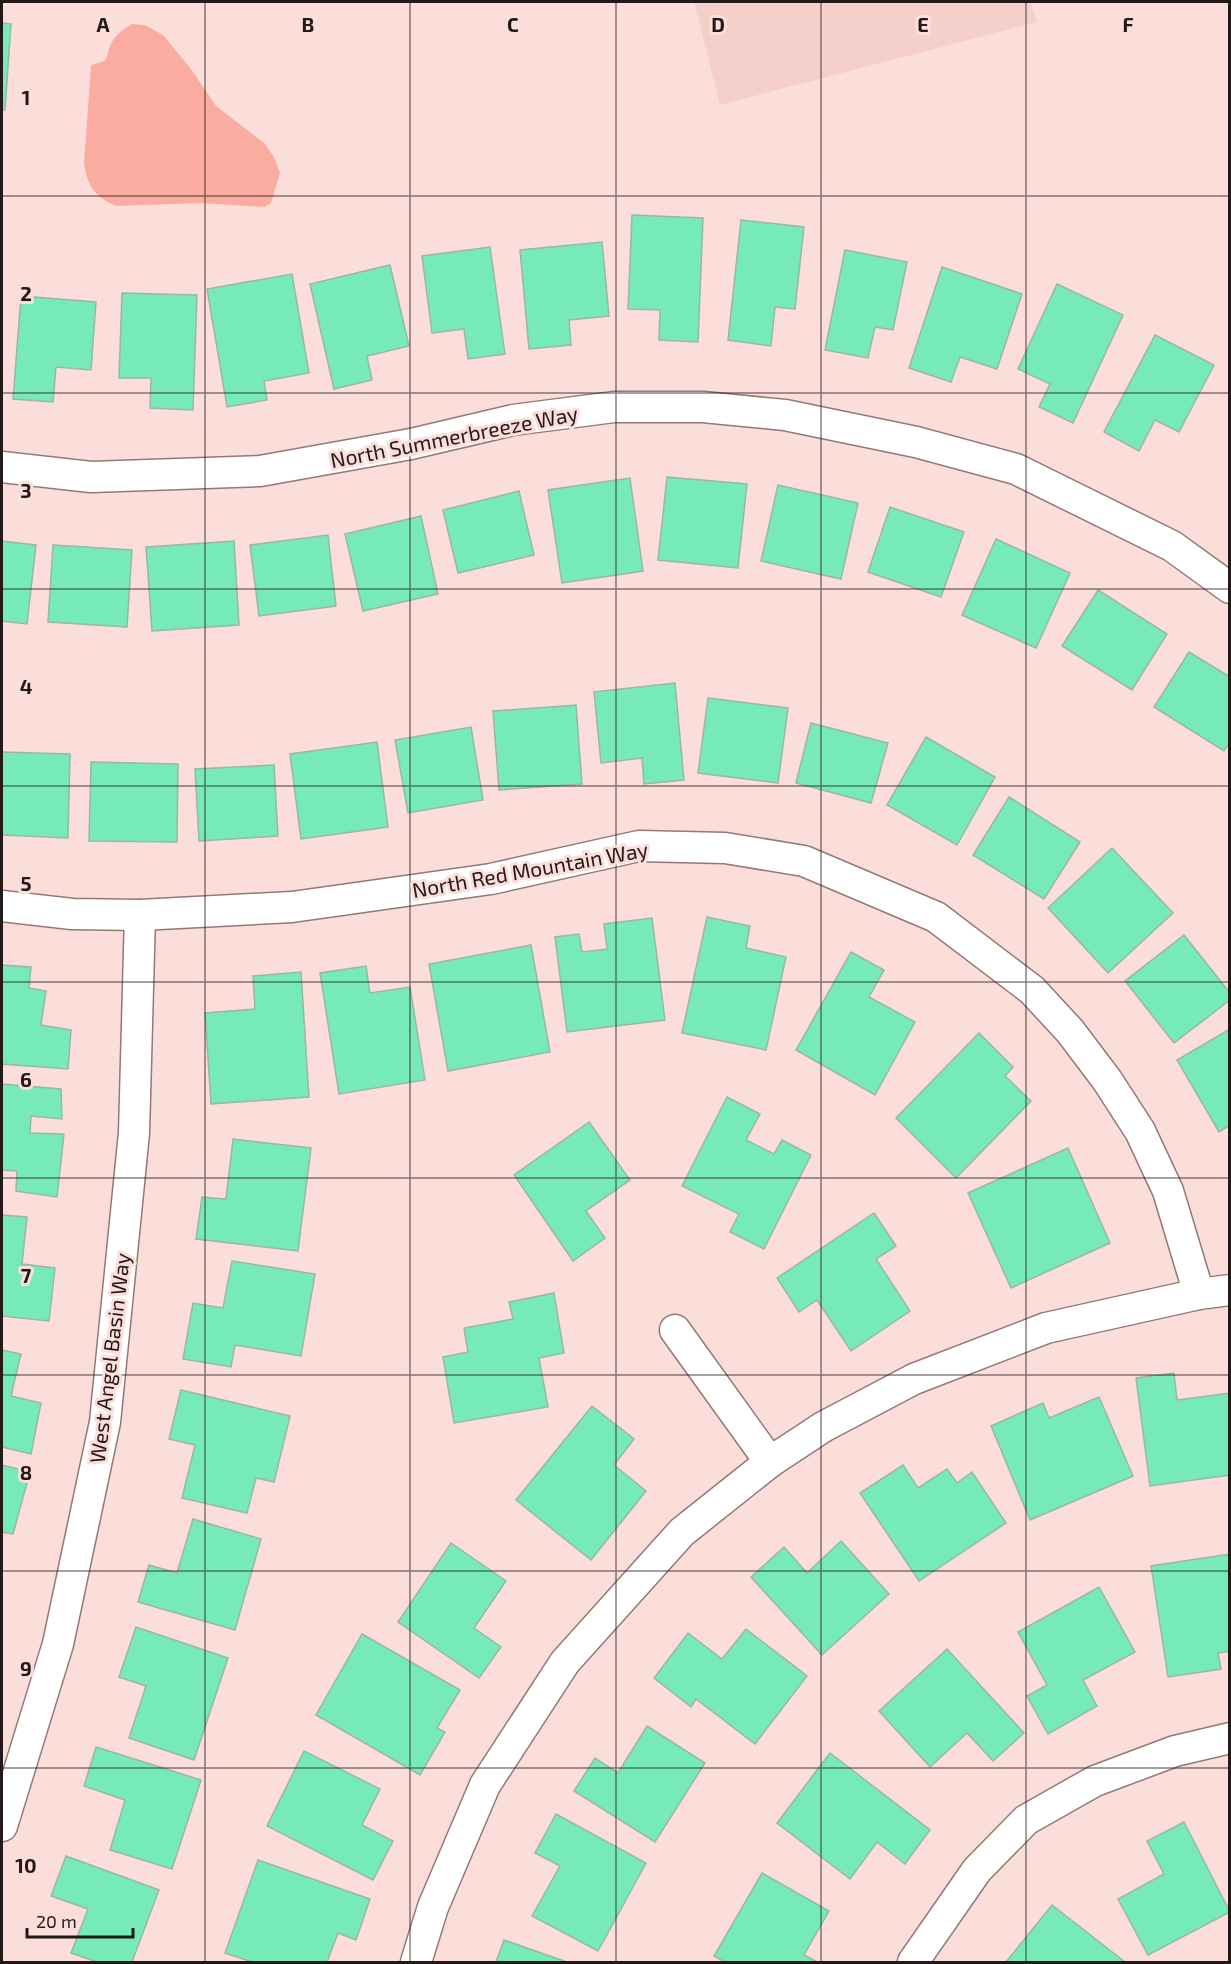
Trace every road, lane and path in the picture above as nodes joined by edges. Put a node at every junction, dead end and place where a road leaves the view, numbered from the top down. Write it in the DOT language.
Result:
graph roads {
  1 [pos="2,467"];
  2 [pos="1230,588"];
  3 [pos="2,906"];
  4 [pos="140,915"];
  5 [pos="1230,1290"];
  6 [pos="1199,1294"];
  7 [pos="675,1330"];
  8 [pos="770,1462"];
  9 [pos="1230,1738"];
  10 [pos="2,1826"];
  11 [pos="416,1962"];
  12 [pos="913,1962"];
  1 -- 2 [label="street, North Summerbreeze Way"];
  3 -- 4 [label="street, North Red Mountain Way"];
  4 -- 6 [label="street, North Red Mountain Way"];
  4 -- 10 [label="street, West Angel Basin Way"];
  5 -- 6 [label="street"];
  6 -- 8 [label="street"];
  7 -- 8 [label="street"];
  8 -- 11 [label="street"];
  9 -- 12 [label="street"];
}
